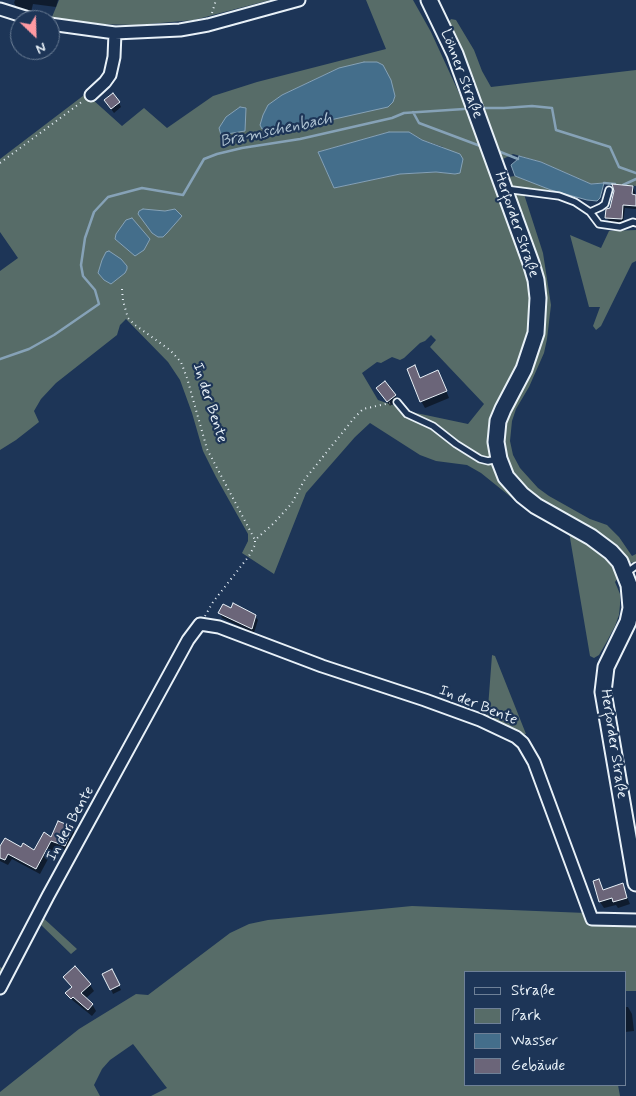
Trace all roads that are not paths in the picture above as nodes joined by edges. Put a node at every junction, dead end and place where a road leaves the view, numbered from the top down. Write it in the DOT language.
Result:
graph roads {
  1 [pos="299,0"];
  2 [pos="429,0"];
  3 [pos="60,25"];
  4 [pos="115,33"];
  5 [pos="91,95"];
  6 [pos="489,148"];
  7 [pos="505,189"];
  8 [pos="609,190"];
  9 [pos="590,212"];
  10 [pos="636,223"];
  11 [pos="398,402"];
  12 [pos="498,459"];
  13 [pos="631,570"];
  14 [pos="636,883"];
  15 [pos="636,920"];
  16 [pos="0,988"];
  1 -- 4 [label="street"];
  2 -- 6 [label="main road, Löhner Straße"];
  3 -- 4 [label="street"];
  4 -- 5 [label="street"];
  6 -- 7 [label="main road, Herforder Straße"];
  7 -- 9 [label="lane"];
  7 -- 12 [label="main road, Herforder Straße"];
  8 -- 9 [label="lane"];
  9 -- 10 [label="lane"];
  11 -- 12 [label="lane"];
  12 -- 13 [label="main road, Herforder Straße"];
  13 -- 14 [label="main road, Herforder Straße"];
  15 -- 16 [label="street, In der Bente"];
}
